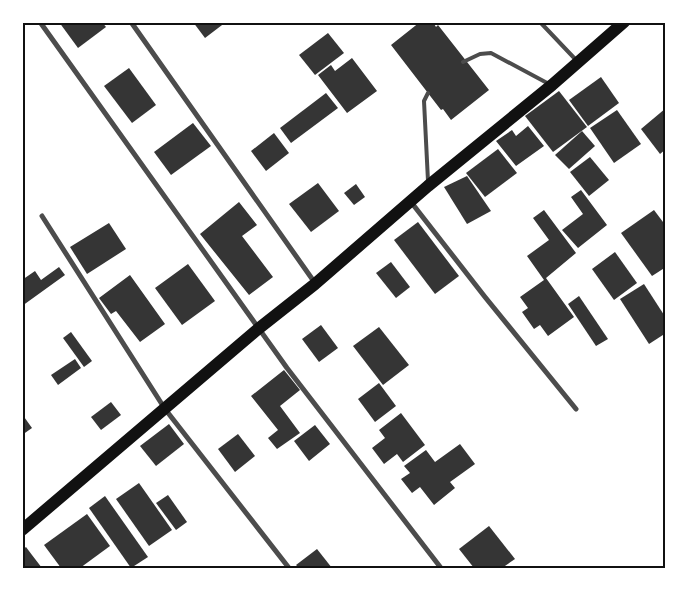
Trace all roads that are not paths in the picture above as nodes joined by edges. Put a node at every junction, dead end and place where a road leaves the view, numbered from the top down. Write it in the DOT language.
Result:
graph roads {
  1 [pos="40,22"];
  2 [pos="131,22"];
  3 [pos="540,22"];
  4 [pos="624,22"];
  5 [pos="464,62"];
  6 [pos="579,63"];
  7 [pos="552,85"];
  8 [pos="428,93"];
  9 [pos="428,186"];
  10 [pos="411,201"];
  11 [pos="42,216"];
  12 [pos="315,284"];
  13 [pos="258,329"];
  14 [pos="165,409"];
  15 [pos="576,410"];
  16 [pos="22,530"];
  17 [pos="289,568"];
  18 [pos="442,568"];
  1 -- 13 [label="street"];
  2 -- 12 [label="street"];
  3 -- 6 [label="lane"];
  4 -- 6 [label="main road"];
  5 -- 7 [label="lane"];
  6 -- 7 [label="main road"];
  7 -- 9 [label="main road"];
  8 -- 9 [label="lane"];
  9 -- 10 [label="main road"];
  10 -- 12 [label="main road"];
  10 -- 15 [label="street"];
  11 -- 14 [label="street"];
  12 -- 13 [label="main road"];
  13 -- 14 [label="main road"];
  13 -- 18 [label="street"];
  14 -- 16 [label="main road"];
  14 -- 17 [label="street"];
}
